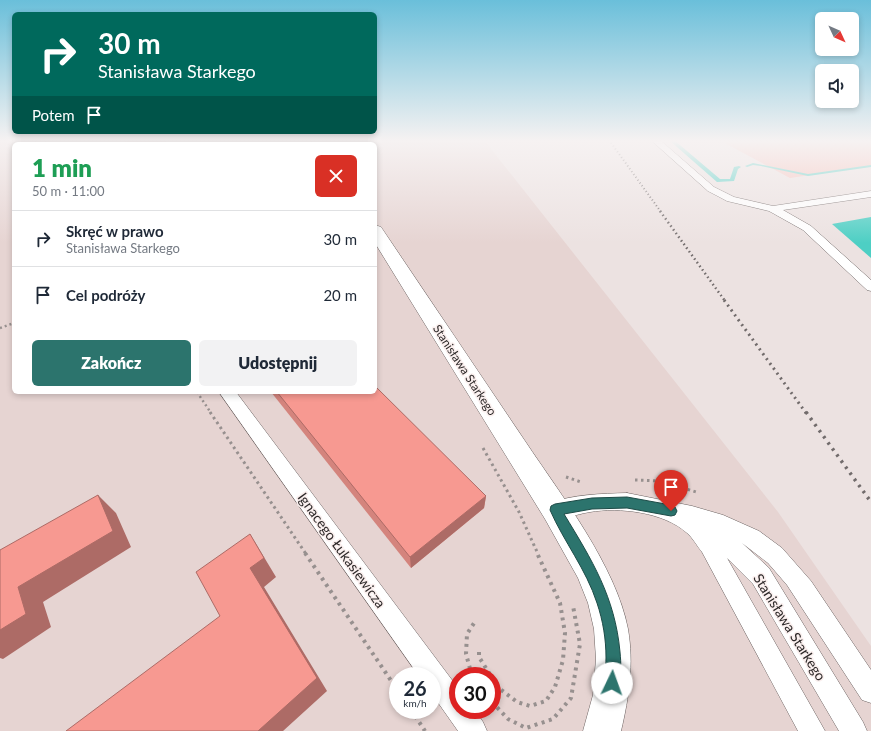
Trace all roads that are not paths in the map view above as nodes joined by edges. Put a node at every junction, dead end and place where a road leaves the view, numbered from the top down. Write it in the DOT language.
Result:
graph roads {
  1 [pos="694,174"];
  2 [pos="871,194"];
  3 [pos="773,209"];
  4 [pos="377,233"];
  5 [pos="871,287"];
  6 [pos="228,394"];
  7 [pos="555,510"];
  8 [pos="671,511"];
  9 [pos="871,691"];
  10 [pos="449,697"];
  11 [pos="465,719"];
  12 [pos="474,731"];
  13 [pos="602,731"];
  14 [pos="812,731"];
  15 [pos="854,731"];
  1 -- 3 [label="lane"];
  2 -- 3 [label="lane"];
  3 -- 5 [label="lane"];
  4 -- 7 [label="street, Stanisława Starkego"];
  6 -- 10 [label="lane, Ignacego Łukasiewicza"];
  7 -- 8 [label="lane, Stanisława Starkego"];
  7 -- 13 [label="street, Stanisława Starkego"];
  8 -- 9 [label="lane, Stanisława Starkego"];
  8 -- 14 [label="lane, Stanisława Starkego"];
  8 -- 15 [label="lane, Stanisława Starkego"];
  11 -- 12 [label="lane, Ignacego Łukasiewicza"];
}
